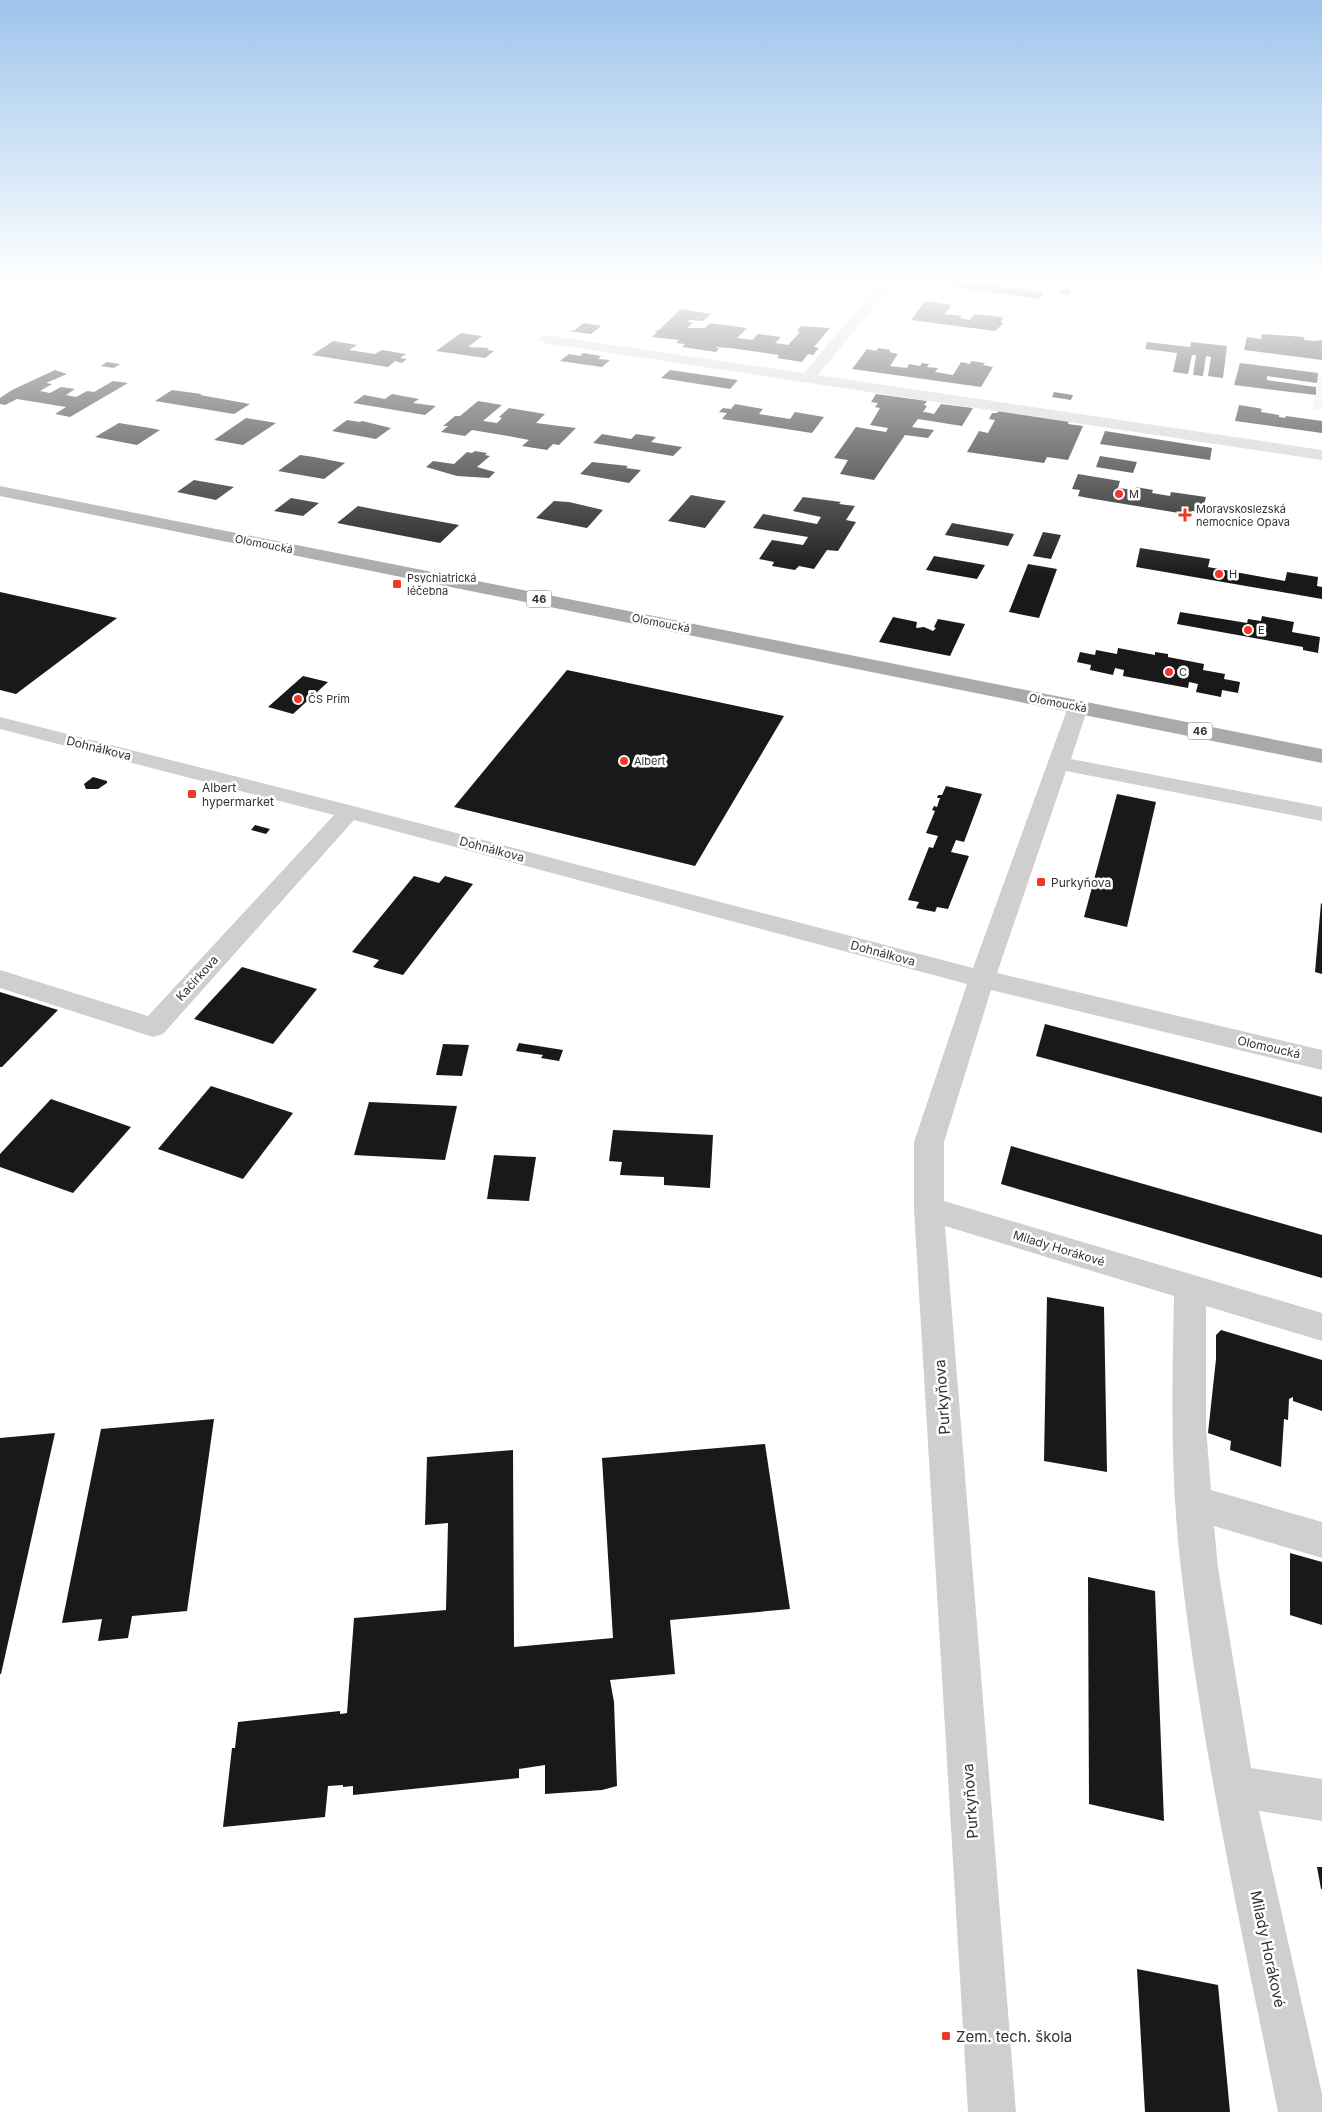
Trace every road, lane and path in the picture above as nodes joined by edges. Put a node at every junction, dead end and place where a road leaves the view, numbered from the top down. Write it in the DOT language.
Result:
graph roads {
  1 [pos="818,380"];
  2 [pos="1322,455"];
  3 [pos="0,491"];
  4 [pos="1078,706"];
  5 [pos="0,723"];
  6 [pos="1322,756"];
  7 [pos="1058,763"];
  8 [pos="349,812"];
  9 [pos="1322,814"];
  10 [pos="0,979"];
  11 [pos="982,979"];
  12 [pos="1322,1060"];
  13 [pos="929,1209"];
  14 [pos="1190,1287"];
  15 [pos="1322,1327"];
  16 [pos="1195,1503"];
  17 [pos="1322,1540"];
  18 [pos="1233,1786"];
  19 [pos="1322,1800"];
  20 [pos="992,2112"];
  21 [pos="1302,2112"];
  1 -- 2 [label="street"];
  3 -- 4 [label="main road, Olomoucká / 46"];
  4 -- 6 [label="main road, Olomoucká / 46"];
  4 -- 7 [label="street, Purkyňova"];
  5 -- 8 [label="street, Dohnálkova"];
  7 -- 9 [label="street"];
  7 -- 11 [label="street, Purkyňova"];
  8 -- 10 [label="street, Kačírkova"];
  8 -- 11 [label="street, Dohnálkova"];
  11 -- 12 [label="street, Olomoucká"];
  11 -- 13 [label="street, Purkyňova"];
  13 -- 14 [label="street, Milady Horákové"];
  13 -- 20 [label="street, Purkyňova"];
  14 -- 15 [label="street, Milady Horákové"];
  14 -- 16 [label="street, Milady Horákové"];
  16 -- 17 [label="street"];
  16 -- 18 [label="street, Milady Horákové"];
  18 -- 19 [label="street"];
  18 -- 21 [label="street, Milady Horákové"];
}
